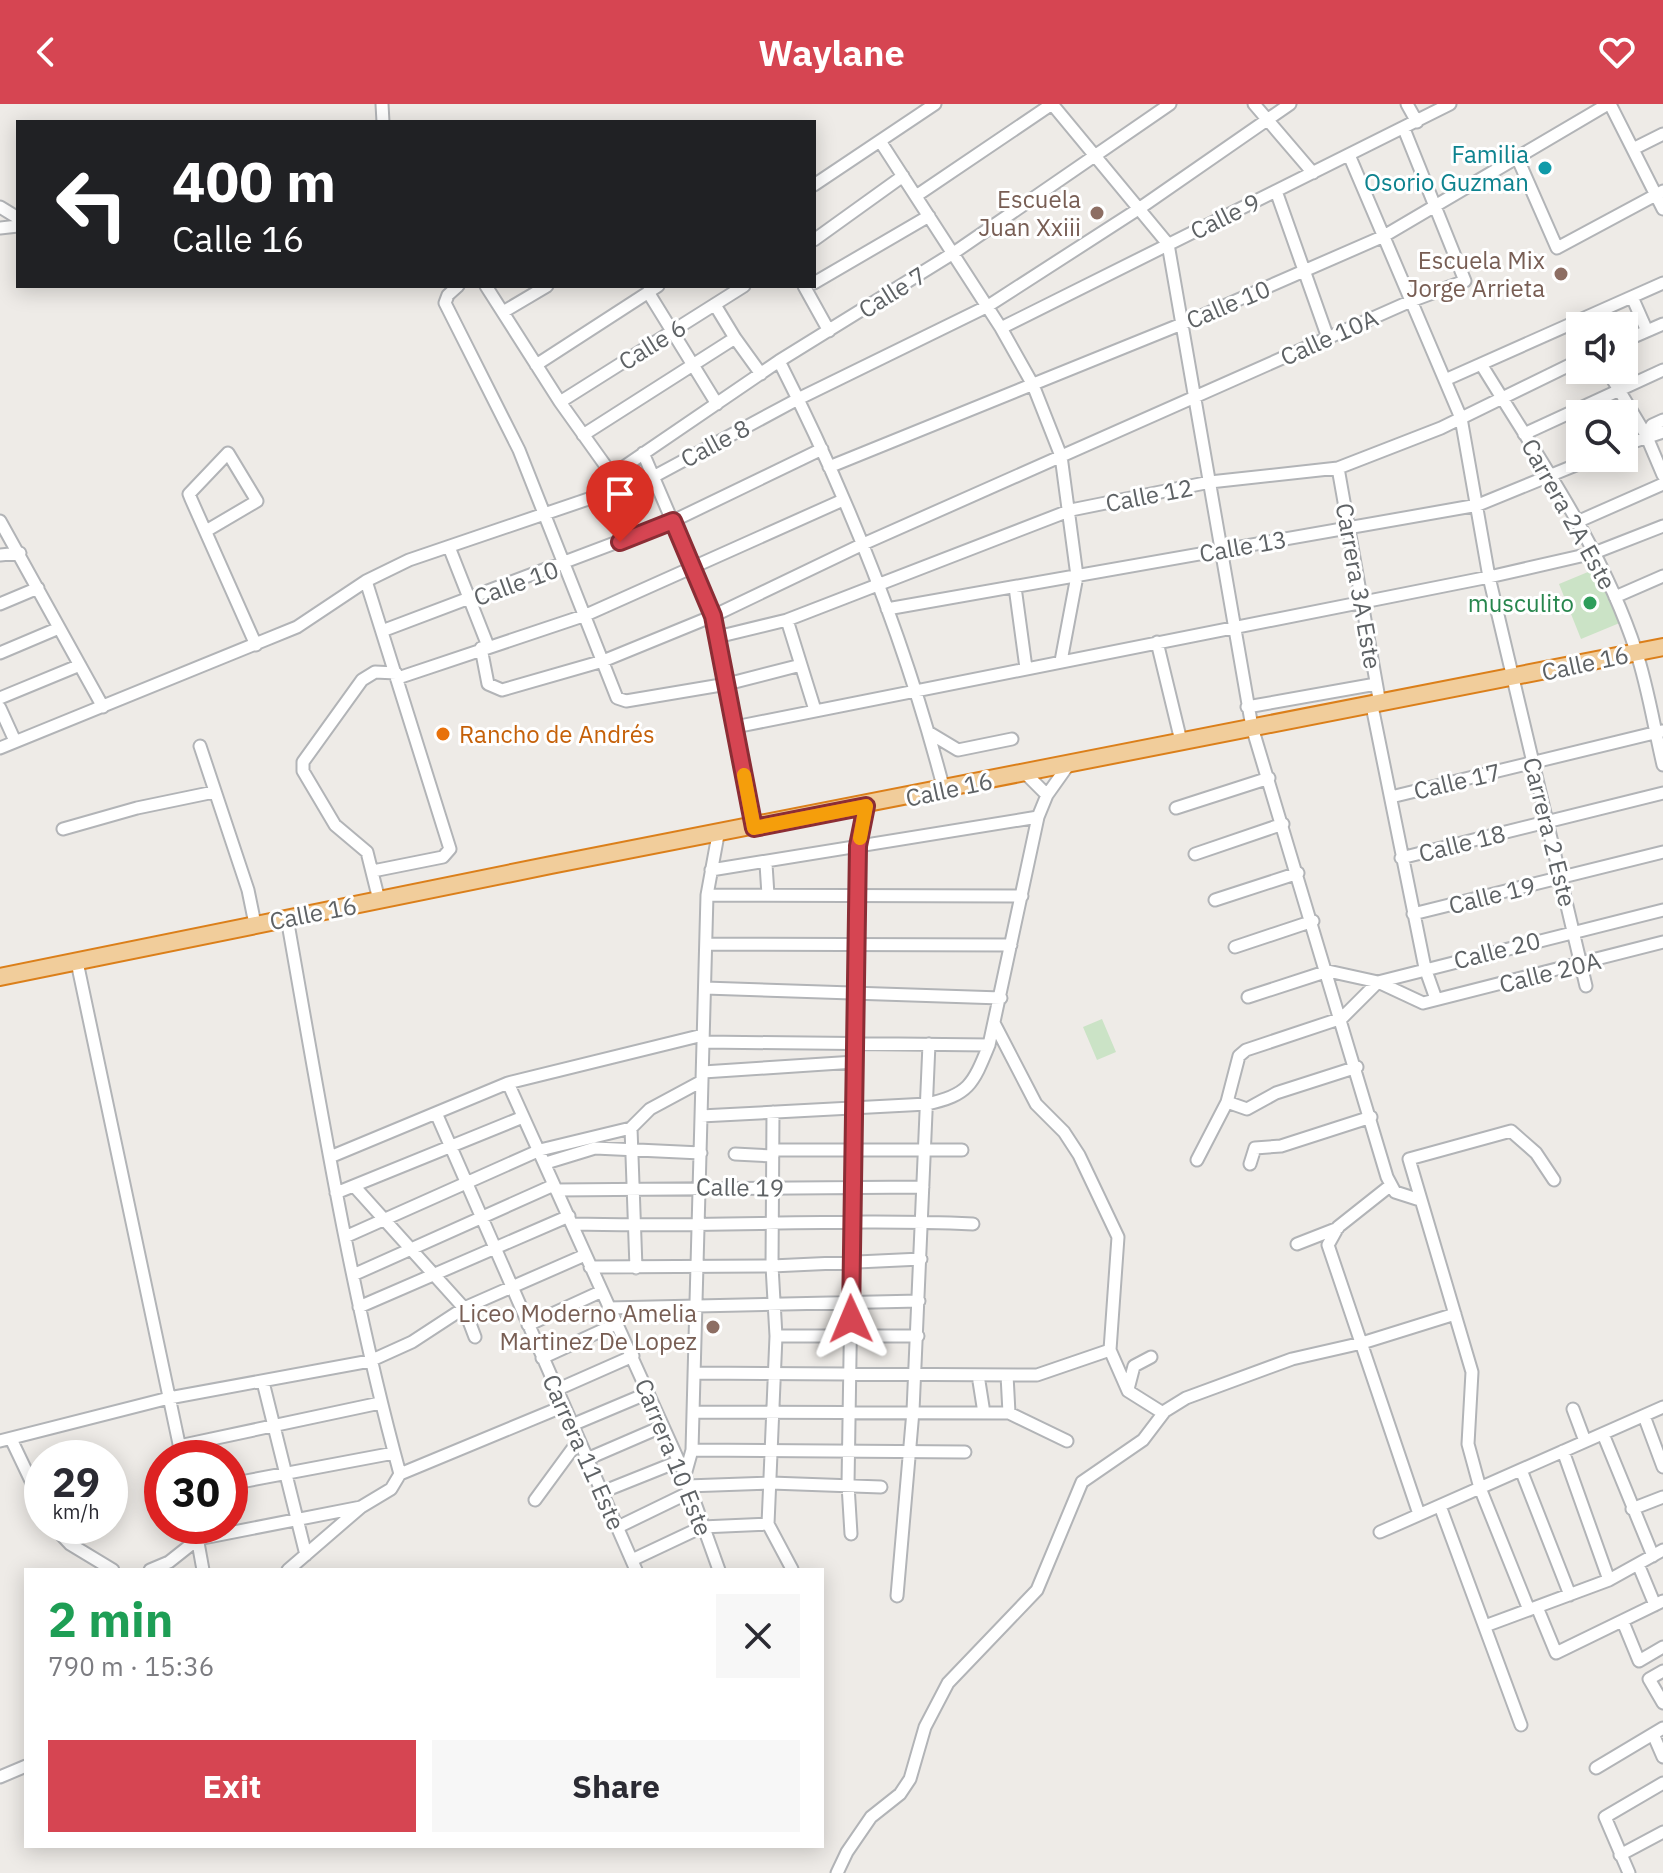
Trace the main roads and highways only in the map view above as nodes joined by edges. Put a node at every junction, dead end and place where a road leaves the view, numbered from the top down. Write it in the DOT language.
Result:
graph roads {
  1 [pos="1663,647"];
  2 [pos="0,977"];
  1 -- 2 [label="highway, Calle 16"];
}
